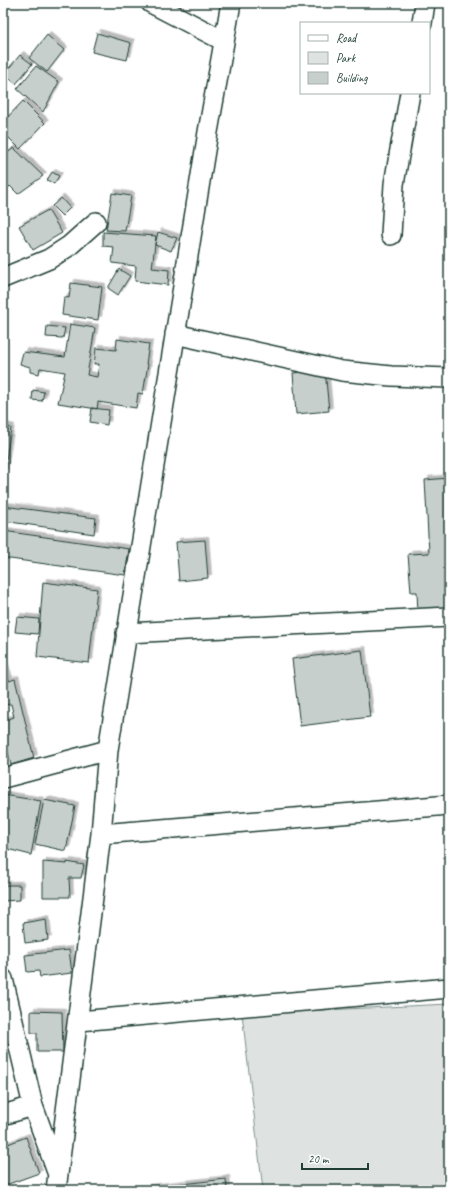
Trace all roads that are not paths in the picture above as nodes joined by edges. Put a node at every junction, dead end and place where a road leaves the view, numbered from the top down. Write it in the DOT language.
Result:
graph roads {
  1 [pos="152,3"];
  2 [pos="231,3"];
  3 [pos="425,3"];
  4 [pos="422,22"];
  5 [pos="224,41"];
  6 [pos="410,94"];
  7 [pos="96,222"];
  8 [pos="391,235"];
  9 [pos="3,278"];
  10 [pos="176,334"];
  11 [pos="449,378"];
  12 [pos="449,617"];
  13 [pos="126,633"];
  14 [pos="108,750"];
  15 [pos="3,778"];
  16 [pos="449,805"];
  17 [pos="101,834"];
  18 [pos="3,979"];
  19 [pos="449,988"];
  20 [pos="78,1021"];
  21 [pos="32,1106"];
  22 [pos="3,1116"];
  23 [pos="57,1182"];
  1 -- 5 [label="street"];
  2 -- 5 [label="street"];
  3 -- 4 [label="street"];
  5 -- 10 [label="street"];
  6 -- 8 [label="street"];
  7 -- 9 [label="street"];
  10 -- 11 [label="street"];
  10 -- 13 [label="street"];
  12 -- 13 [label="street"];
  13 -- 14 [label="street"];
  14 -- 15 [label="street"];
  14 -- 17 [label="street"];
  16 -- 17 [label="street"];
  17 -- 20 [label="street"];
  18 -- 21 [label="street"];
  19 -- 20 [label="street"];
  20 -- 23 [label="street"];
  21 -- 22 [label="street"];
  21 -- 23 [label="street"];
}
